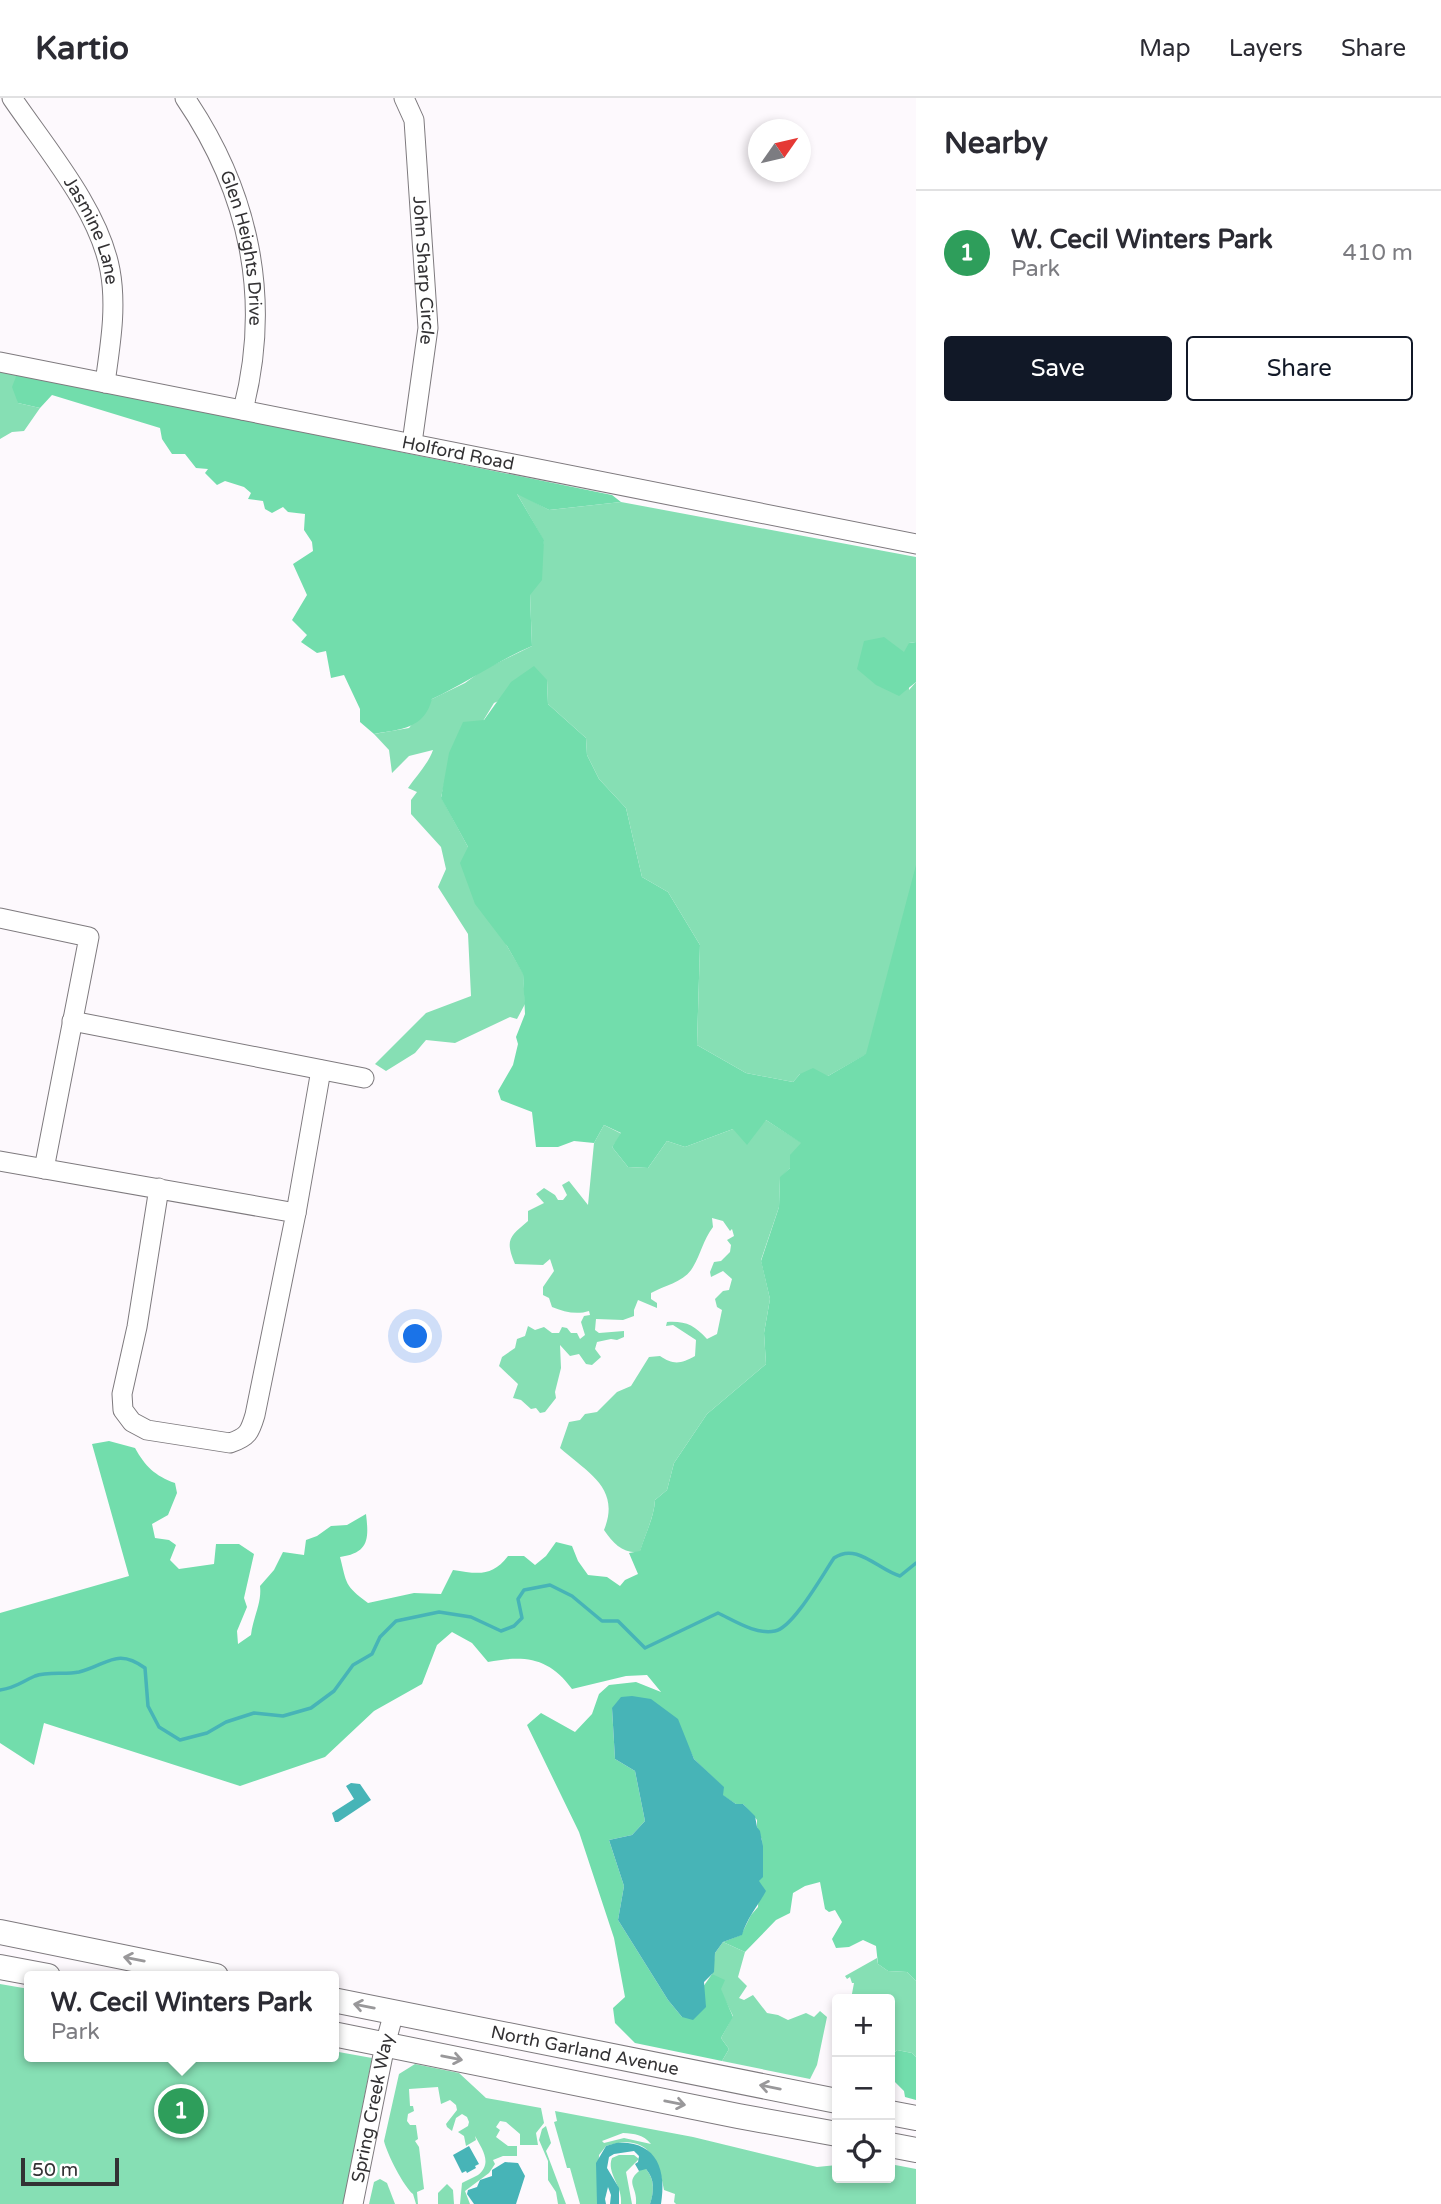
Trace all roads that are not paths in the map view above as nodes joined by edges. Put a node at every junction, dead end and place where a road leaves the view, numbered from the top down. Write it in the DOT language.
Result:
graph roads {
  1 [pos="12,98"];
  2 [pos="185,98"];
  3 [pos="404,98"];
  4 [pos="0,362"];
  5 [pos="105,383"];
  6 [pos="243,410"];
  7 [pos="412,443"];
  8 [pos="916,544"];
  9 [pos="0,918"];
  10 [pos="72,1021"];
  11 [pos="321,1070"];
  12 [pos="364,1078"];
  13 [pos="0,1161"];
  14 [pos="44,1168"];
  15 [pos="159,1188"];
  16 [pos="296,1213"];
  17 [pos="0,1932"];
  18 [pos="0,1967"];
  19 [pos="191,1971"];
  20 [pos="24,1972"];
  21 [pos="339,2001"];
  22 [pos="394,2012"];
  23 [pos="339,2035"];
  24 [pos="385,2045"];
  25 [pos="832,2100"];
  26 [pos="832,2133"];
  27 [pos="353,2204"];
  1 -- 5 [label="street, Jasmine Lane"];
  2 -- 6 [label="street, Glen Heights Drive"];
  3 -- 7 [label="street, John Sharp Circle"];
  4 -- 5 [label="street, Holford Road"];
  5 -- 6 [label="street, Holford Road"];
  6 -- 7 [label="street, Holford Road"];
  7 -- 8 [label="street, Holford Road"];
  9 -- 10 [label="street"];
  10 -- 11 [label="street"];
  10 -- 14 [label="street"];
  11 -- 12 [label="street"];
  11 -- 16 [label="street"];
  13 -- 14 [label="street"];
  14 -- 15 [label="street"];
  15 -- 16 [label="street"];
  15 -- 16 [label="street"];
  19 -- 17 [label="main road, one-way"];
  18 -- 20 [label="main road"];
  22 -- 21 [label="main road, North Garland Avenue, one-way"];
  22 -- 24 [label="street, Spring Creek Way"];
  25 -- 22 [label="main road, North Garland Avenue, one-way"];
  23 -- 24 [label="main road, North Garland Avenue"];
  24 -- 26 [label="main road, North Garland Avenue, one-way"];
  24 -- 27 [label="street, Spring Creek Way"];
}
